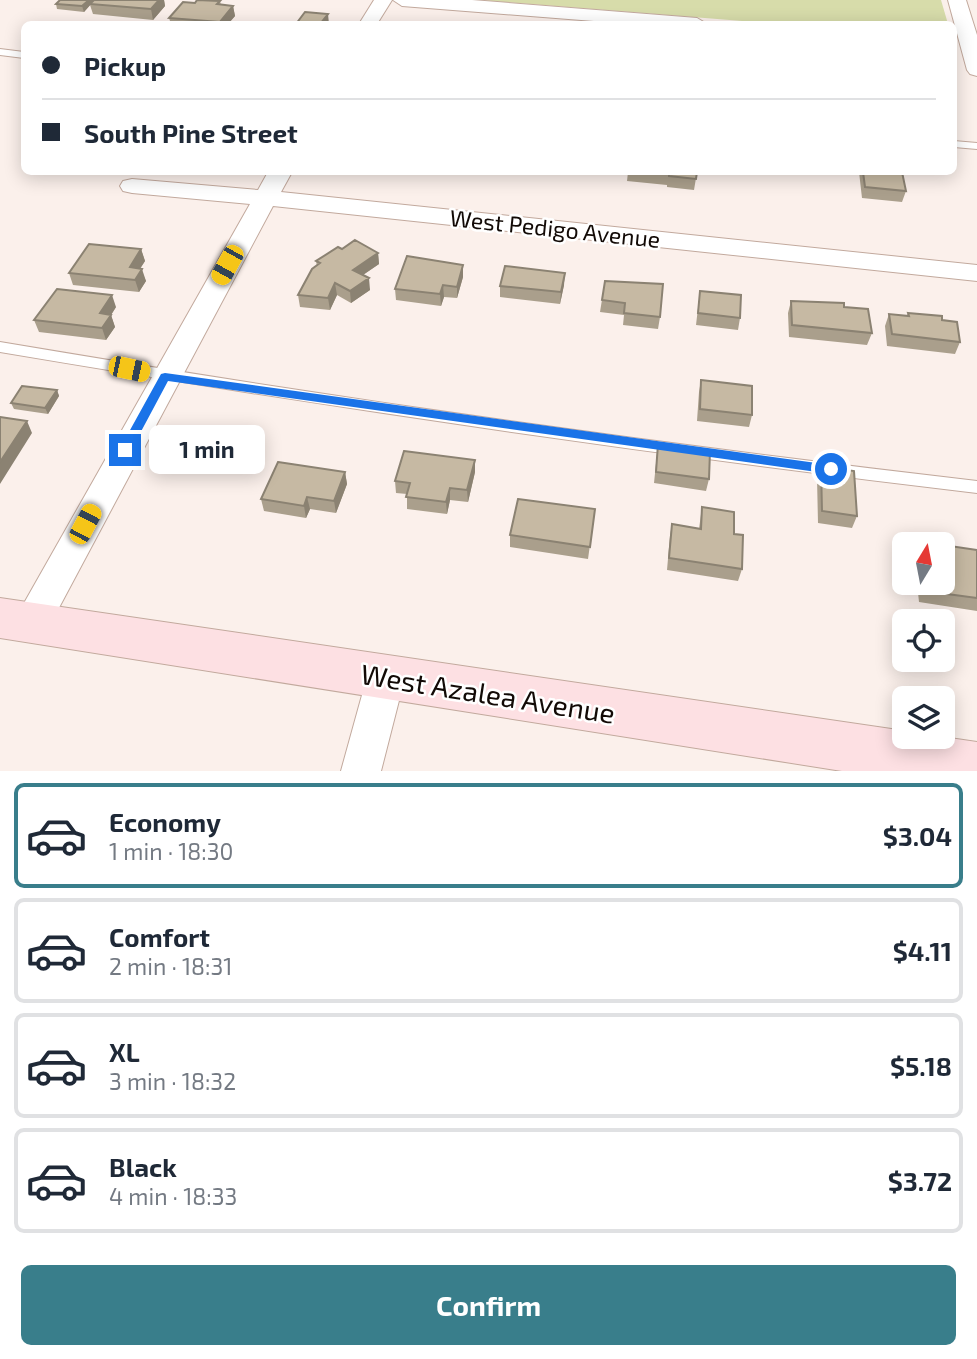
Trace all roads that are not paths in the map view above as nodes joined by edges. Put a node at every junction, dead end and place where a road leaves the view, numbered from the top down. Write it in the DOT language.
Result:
graph roads {
  1 [pos="383,0"];
  2 [pos="402,0"];
  3 [pos="957,0"];
  4 [pos="517,5"];
  5 [pos="370,21"];
  6 [pos="669,21"];
  7 [pos="967,48"];
  8 [pos="0,52"];
  9 [pos="21,55"];
  10 [pos="977,70"];
  11 [pos="957,144"];
  12 [pos="977,146"];
  13 [pos="278,175"];
  14 [pos="132,186"];
  15 [pos="264,199"];
  16 [pos="977,273"];
  17 [pos="0,347"];
  18 [pos="165,377"];
  19 [pos="977,486"];
  20 [pos="16,620"];
  21 [pos="386,677"];
  22 [pos="977,767"];
  23 [pos="361,771"];
  1 -- 5 [label="street"];
  2 -- 4 [label="street"];
  3 -- 7 [label="street"];
  4 -- 6 [label="street"];
  7 -- 10 [label="street"];
  8 -- 9 [label="lane"];
  11 -- 12 [label="lane"];
  13 -- 15 [label="street"];
  14 -- 15 [label="street, West Pedigo Avenue"];
  15 -- 16 [label="street, West Pedigo Avenue"];
  15 -- 18 [label="street"];
  17 -- 18 [label="lane"];
  18 -- 19 [label="lane"];
  18 -- 20 [label="street"];
  20 -- 21 [label="street, West Azalea Avenue"];
  21 -- 22 [label="street, West Azalea Avenue"];
  21 -- 23 [label="street"];
}
